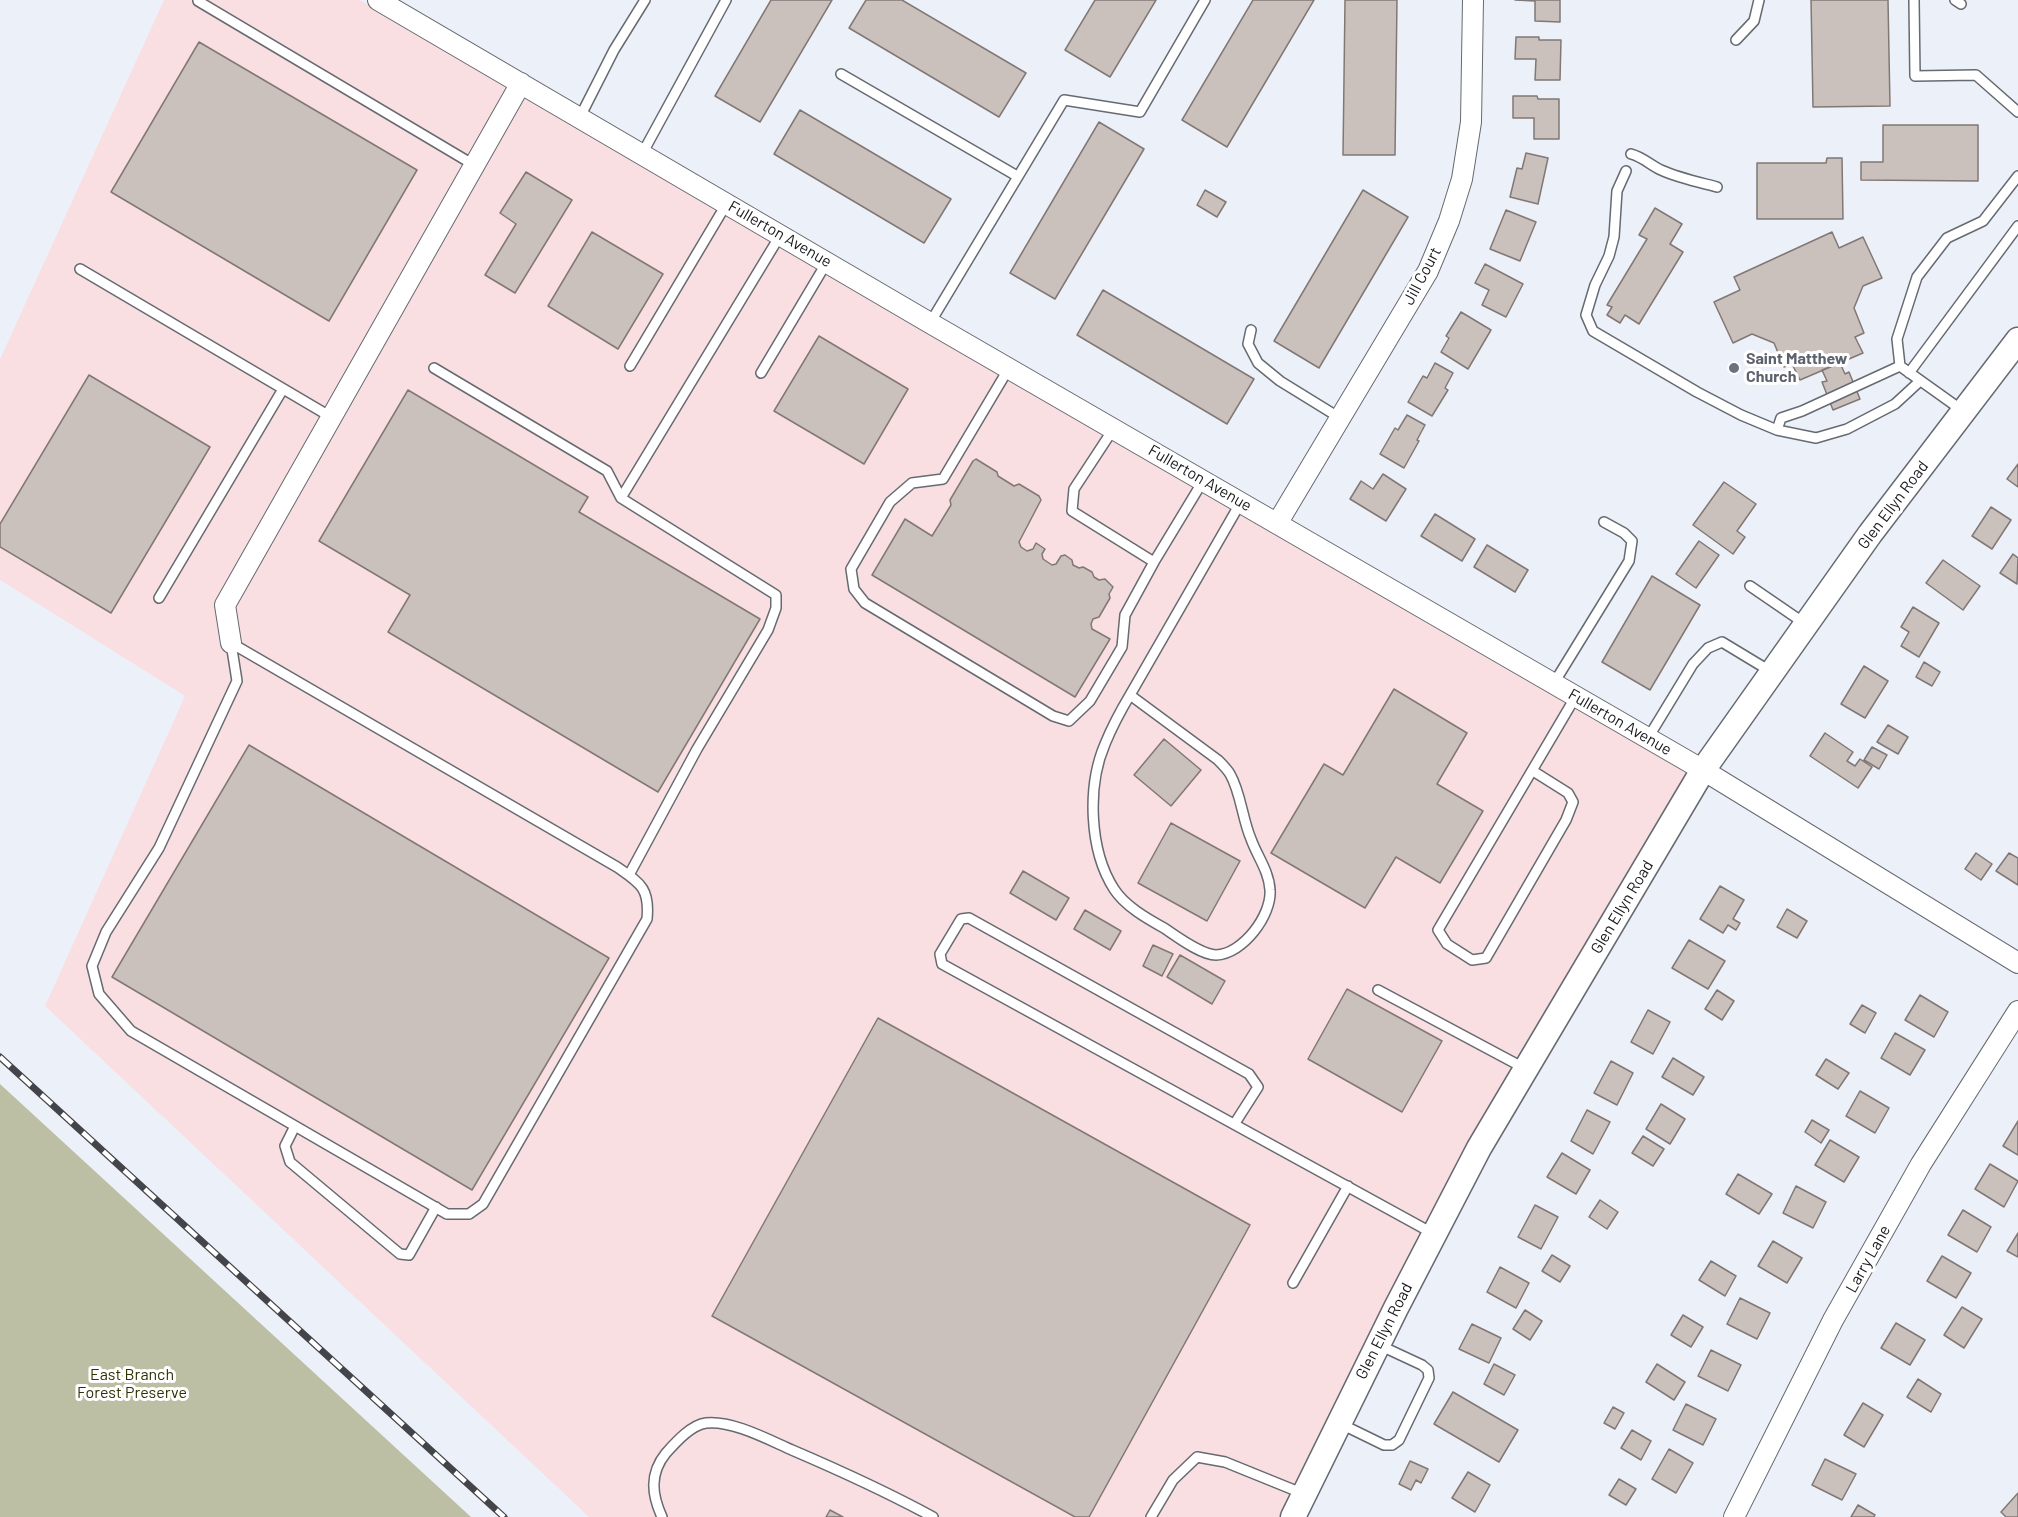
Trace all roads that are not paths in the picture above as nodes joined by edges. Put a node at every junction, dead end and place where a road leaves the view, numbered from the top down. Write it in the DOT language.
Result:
graph roads {
  1 [pos="378,0"];
  2 [pos="645,0"];
  3 [pos="726,0"];
  4 [pos="1205,0"];
  5 [pos="1473,0"];
  6 [pos="1759,0"];
  7 [pos="1914,0"];
  8 [pos="198,1"];
  9 [pos="1736,40"];
  10 [pos="841,74"];
  11 [pos="520,83"];
  12 [pos="2018,112"];
  13 [pos="579,117"];
  14 [pos="642,154"];
  15 [pos="1631,154"];
  16 [pos="474,165"];
  17 [pos="1626,171"];
  18 [pos="1017,176"];
  19 [pos="2018,176"];
  20 [pos="1718,187"];
  21 [pos="727,203"];
  22 [pos="2018,226"];
  23 [pos="781,234"];
  24 [pos="827,262"];
  25 [pos="80,269"];
  26 [pos="930,322"];
  27 [pos="1251,330"];
  28 [pos="2018,340"];
  29 [pos="630,366"];
  30 [pos="1900,366"];
  31 [pos="1009,367"];
  32 [pos="434,368"];
  33 [pos="761,373"];
  34 [pos="1909,373"];
  35 [pos="1920,381"];
  36 [pos="284,389"];
  37 [pos="1963,412"];
  38 [pos="331,417"];
  39 [pos="1340,418"];
  40 [pos="1114,428"];
  41 [pos="1777,430"];
  42 [pos="1204,480"];
  43 [pos="621,498"];
  44 [pos="1241,502"];
  45 [pos="1278,522"];
  46 [pos="1604,522"];
  47 [pos="1154,562"];
  48 [pos="1750,586"];
  49 [pos="159,598"];
  50 [pos="1806,625"];
  51 [pos="231,643"];
  52 [pos="1772,673"];
  53 [pos="1554,683"];
  54 [pos="1130,695"];
  55 [pos="1576,696"];
  56 [pos="1648,738"];
  57 [pos="1703,770"];
  58 [pos="1533,771"];
  59 [pos="629,875"];
  60 [pos="2018,963"];
  61 [pos="1378,990"];
  62 [pos="2018,1011"];
  63 [pos="1526,1069"];
  64 [pos="1234,1123"];
  65 [pos="295,1126"];
  66 [pos="1348,1186"];
  67 [pos="436,1208"];
  68 [pos="1434,1234"];
  69 [pos="1293,1283"];
  70 [pos="1378,1344"];
  71 [pos="1339,1423"];
  72 [pos="1304,1494"];
  73 [pos="662,1517"];
  74 [pos="933,1517"];
  75 [pos="1151,1517"];
  76 [pos="1293,1517"];
  77 [pos="1734,1517"];
  1 -- 11 [label="street, Fullerton Avenue"];
  2 -- 13 [label="lane"];
  3 -- 14 [label="lane"];
  4 -- 18 [label="lane"];
  5 -- 39 [label="street, Jill Court"];
  6 -- 9 [label="lane"];
  7 -- 12 [label="lane"];
  8 -- 16 [label="lane"];
  10 -- 18 [label="lane"];
  11 -- 13 [label="street, Fullerton Avenue"];
  11 -- 16 [label="street"];
  13 -- 14 [label="street, Fullerton Avenue"];
  14 -- 21 [label="street, Fullerton Avenue"];
  15 -- 20 [label="lane"];
  16 -- 38 [label="street"];
  17 -- 41 [label="lane"];
  18 -- 26 [label="lane"];
  19 -- 30 [label="lane"];
  21 -- 23 [label="street, Fullerton Avenue"];
  21 -- 29 [label="lane"];
  22 -- 34 [label="lane"];
  23 -- 24 [label="street, Fullerton Avenue"];
  23 -- 43 [label="lane"];
  24 -- 26 [label="street, Fullerton Avenue"];
  24 -- 33 [label="lane"];
  25 -- 36 [label="lane"];
  26 -- 31 [label="street, Fullerton Avenue"];
  27 -- 39 [label="lane"];
  28 -- 37 [label="street, Glen Ellyn Road"];
  30 -- 34 [label="lane"];
  30 -- 41 [label="lane"];
  31 -- 40 [label="street, Fullerton Avenue"];
  31 -- 47 [label="lane"];
  32 -- 43 [label="lane"];
  34 -- 35 [label="lane"];
  35 -- 37 [label="lane"];
  35 -- 41 [label="lane"];
  36 -- 38 [label="lane"];
  36 -- 49 [label="lane"];
  37 -- 50 [label="street, Glen Ellyn Road"];
  38 -- 51 [label="street"];
  39 -- 45 [label="street, Jill Court"];
  40 -- 42 [label="street, Fullerton Avenue"];
  40 -- 47 [label="lane"];
  42 -- 44 [label="street, Fullerton Avenue"];
  42 -- 47 [label="lane"];
  43 -- 59 [label="lane"];
  44 -- 45 [label="street, Fullerton Avenue"];
  44 -- 54 [label="lane"];
  45 -- 53 [label="street, Fullerton Avenue"];
  46 -- 53 [label="lane"];
  48 -- 50 [label="lane"];
  50 -- 52 [label="street, Glen Ellyn Road"];
  51 -- 59 [label="lane"];
  51 -- 65 [label="lane"];
  52 -- 56 [label="lane"];
  52 -- 57 [label="street, Glen Ellyn Road"];
  53 -- 55 [label="street, Fullerton Avenue"];
  54 -- 54 [label="lane"];
  55 -- 56 [label="street, Fullerton Avenue"];
  55 -- 58 [label="lane"];
  56 -- 57 [label="street, Fullerton Avenue"];
  57 -- 60 [label="street, Fullerton Avenue"];
  57 -- 63 [label="street, Glen Ellyn Road"];
  58 -- 58 [label="lane"];
  59 -- 67 [label="lane"];
  61 -- 63 [label="lane"];
  62 -- 77 [label="street, Larry Lane"];
  63 -- 68 [label="street, Glen Ellyn Road"];
  64 -- 64 [label="lane"];
  64 -- 66 [label="lane"];
  65 -- 67 [label="lane"];
  65 -- 67 [label="lane"];
  66 -- 68 [label="lane"];
  66 -- 69 [label="lane"];
  68 -- 70 [label="street, Glen Ellyn Road"];
  70 -- 71 [label="street, Glen Ellyn Road"];
  70 -- 71 [label="lane"];
  71 -- 72 [label="street, Glen Ellyn Road"];
  72 -- 75 [label="lane"];
  72 -- 76 [label="street, Glen Ellyn Road"];
  73 -- 74 [label="lane"];
}
